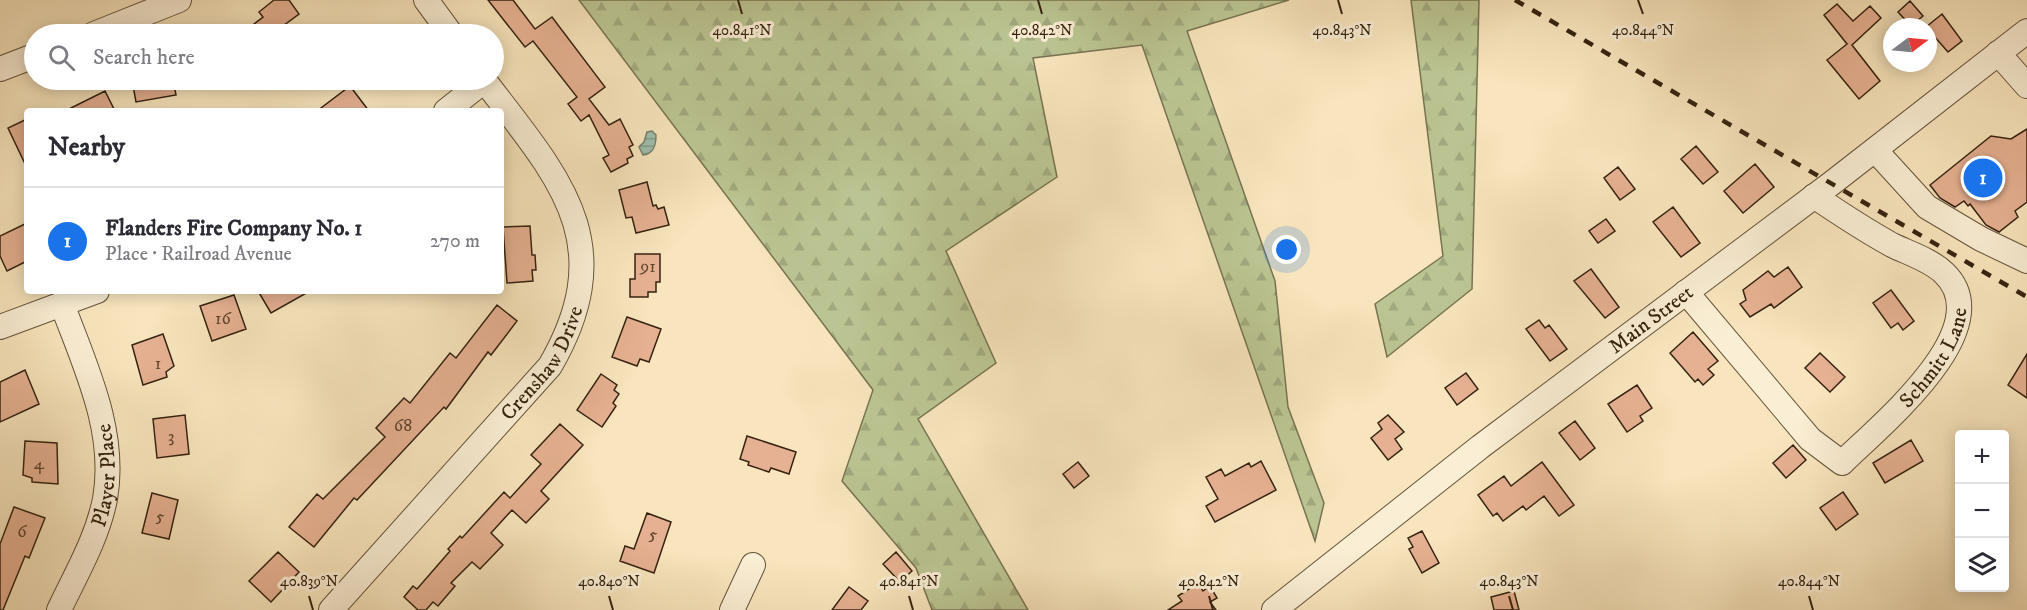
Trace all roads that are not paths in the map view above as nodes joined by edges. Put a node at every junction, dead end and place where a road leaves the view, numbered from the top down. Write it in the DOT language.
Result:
graph roads {
  1 [pos="179,0"];
  2 [pos="426,0"];
  3 [pos="119,24"];
  4 [pos="444,24"];
  5 [pos="2027,31"];
  6 [pos="1998,53"];
  7 [pos="24,60"];
  8 [pos="0,69"];
  9 [pos="2027,86"];
  10 [pos="472,90"];
  11 [pos="492,90"];
  12 [pos="450,108"];
  13 [pos="1875,150"];
  14 [pos="1814,196"];
  15 [pos="2026,258"];
  16 [pos="1686,292"];
  17 [pos="89,294"];
  18 [pos="62,304"];
  19 [pos="0,327"];
  20 [pos="753,565"];
  21 [pos="59,610"];
  22 [pos="331,610"];
  23 [pos="732,610"];
  24 [pos="1274,610"];
  1 -- 3 [label="street"];
  2 -- 4 [label="street"];
  5 -- 6 [label="street, Main Street"];
  6 -- 9 [label="street"];
  6 -- 13 [label="street, Main Street"];
  7 -- 8 [label="street"];
  10 -- 12 [label="street"];
  11 -- 22 [label="street, Crenshaw Drive"];
  13 -- 14 [label="street, Main Street"];
  13 -- 15 [label="street"];
  14 -- 16 [label="street, Main Street"];
  14 -- 16 [label="street, Schmitt Lane"];
  16 -- 24 [label="street, Main Street"];
  17 -- 18 [label="street"];
  18 -- 19 [label="street"];
  18 -- 21 [label="street, Player Place"];
  20 -- 23 [label="street"];
}
